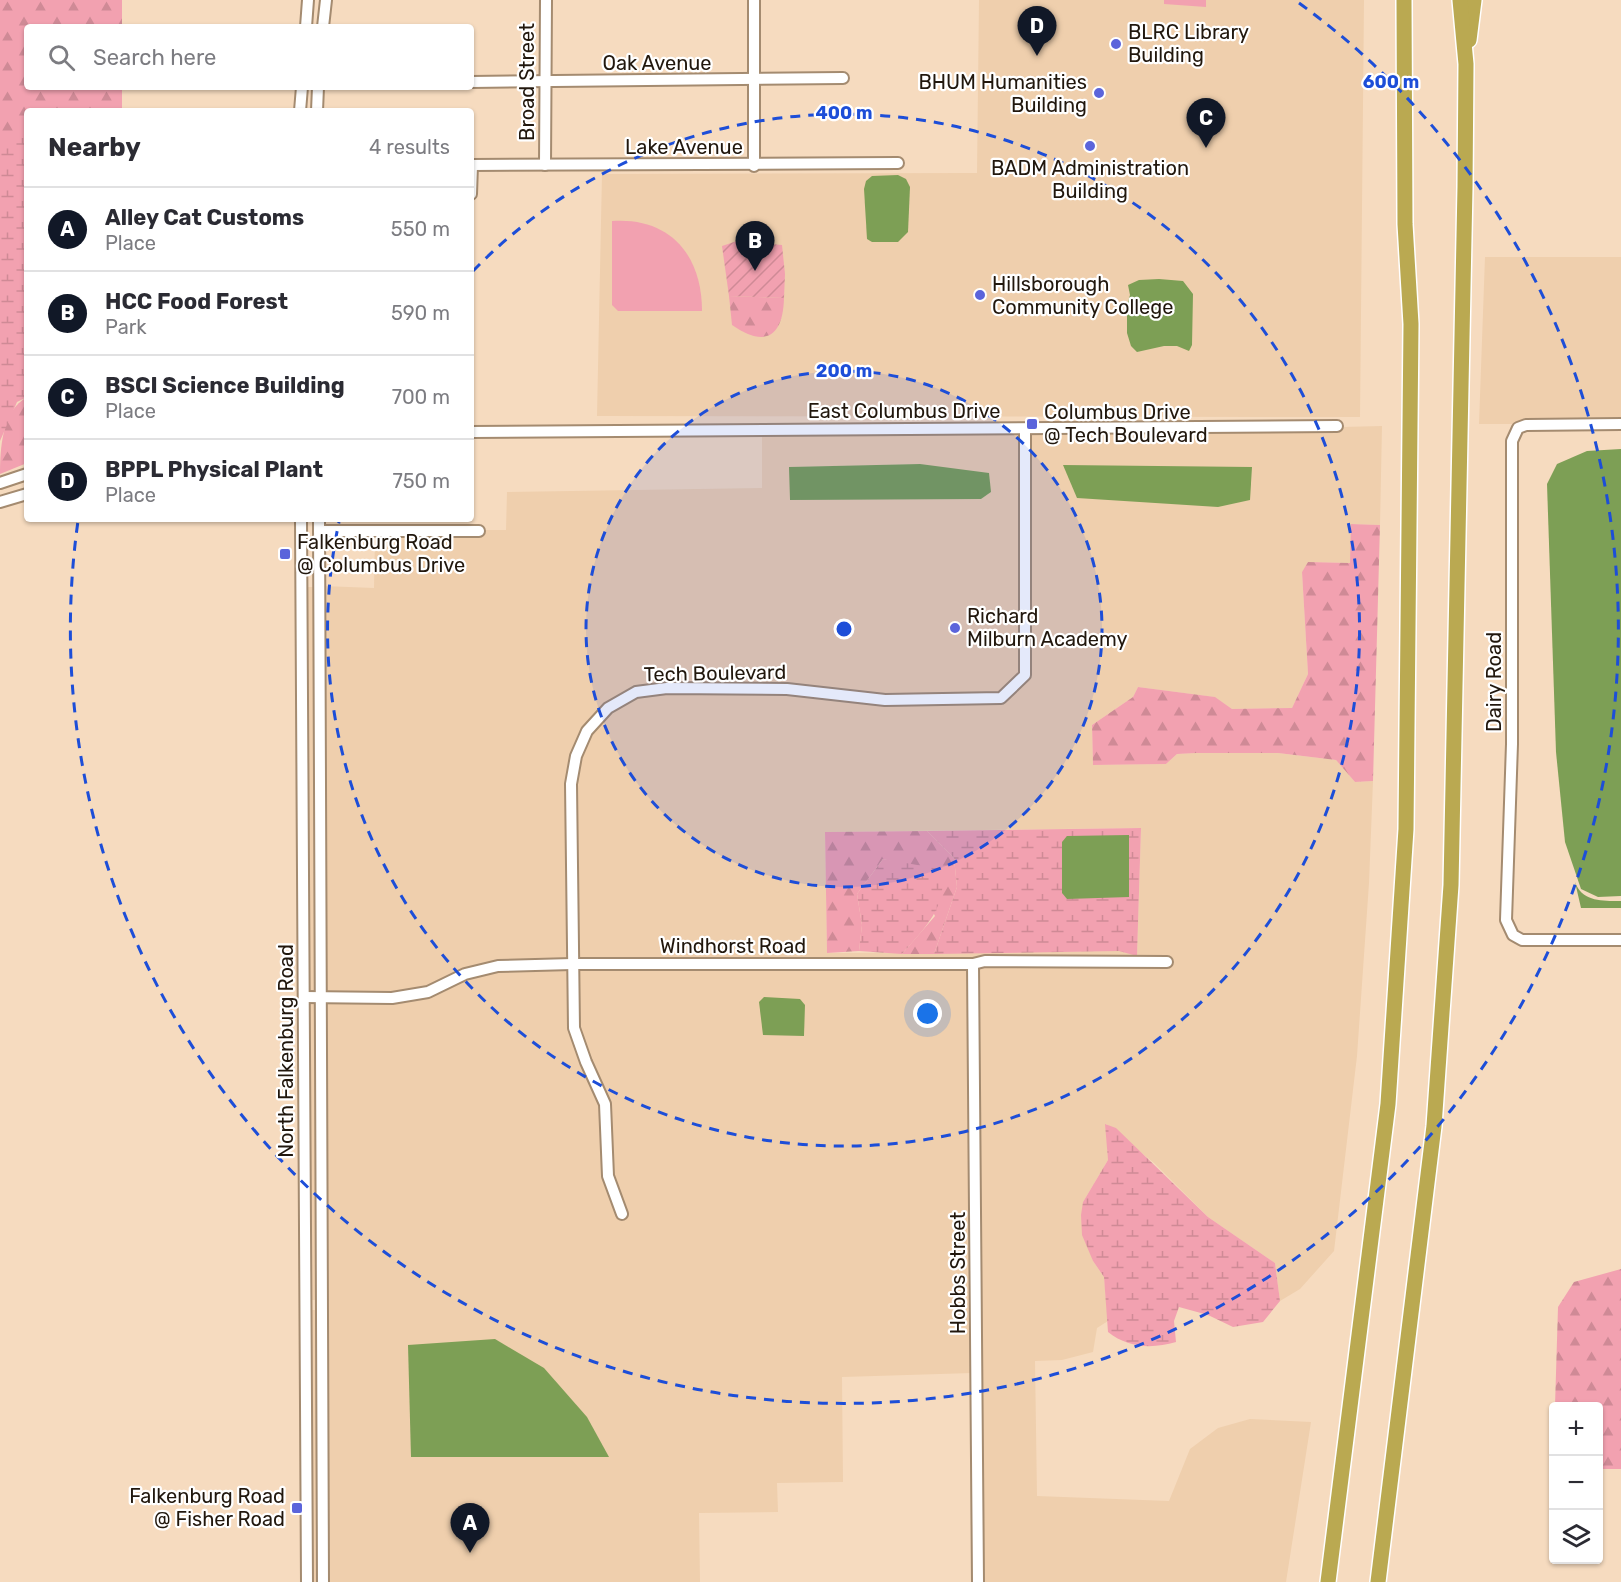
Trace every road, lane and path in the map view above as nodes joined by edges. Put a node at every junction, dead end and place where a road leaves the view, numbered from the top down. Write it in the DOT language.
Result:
graph roads {
  1 [pos="308,0"];
  2 [pos="326,0"];
  3 [pos="546,0"];
  4 [pos="754,0"];
  5 [pos="1404,0"];
  6 [pos="1460,0"];
  7 [pos="1474,0"];
  8 [pos="306,24"];
  9 [pos="323,24"];
  10 [pos="1466,64"];
  11 [pos="843,78"];
  12 [pos="755,80"];
  13 [pos="545,81"];
  14 [pos="474,82"];
  15 [pos="302,90"];
  16 [pos="318,90"];
  17 [pos="300,108"];
  18 [pos="317,108"];
  19 [pos="898,164"];
  20 [pos="474,165"];
  21 [pos="545,165"];
  22 [pos="754,166"];
  23 [pos="1621,424"];
  24 [pos="1337,426"];
  25 [pos="1025,429"];
  26 [pos="474,432"];
  27 [pos="23,475"];
  28 [pos="0,483"];
  29 [pos="24,495"];
  30 [pos="0,502"];
  31 [pos="302,522"];
  32 [pos="319,522"];
  33 [pos="319,531"];
  34 [pos="479,531"];
  35 [pos="1621,940"];
  36 [pos="1167,962"];
  37 [pos="572,964"];
  38 [pos="973,964"];
  39 [pos="304,997"];
  40 [pos="320,998"];
  41 [pos="622,1214"];
  42 [pos="305,1305"];
  43 [pos="322,1305"];
  44 [pos="307,1582"];
  45 [pos="322,1582"];
  46 [pos="978,1582"];
  47 [pos="1328,1582"];
  48 [pos="1378,1582"];
  1 -- 8 [label="street"];
  2 -- 9 [label="street"];
  3 -- 13 [label="street, Broad Street"];
  4 -- 12 [label="street"];
  5 -- 47 [label="highway"];
  6 -- 10 [label="highway"];
  7 -- 10 [label="highway"];
  10 -- 48 [label="highway"];
  11 -- 12 [label="street, Oak Avenue"];
  12 -- 13 [label="street, Oak Avenue"];
  12 -- 22 [label="street"];
  13 -- 14 [label="street, Oak Avenue"];
  13 -- 21 [label="street, Broad Street"];
  15 -- 17 [label="street"];
  16 -- 18 [label="street"];
  19 -- 22 [label="street, Lake Avenue"];
  20 -- 21 [label="street, Lake Avenue"];
  21 -- 22 [label="street, Lake Avenue"];
  23 -- 35 [label="street, Dairy Road"];
  24 -- 25 [label="street, East Columbus Drive"];
  25 -- 26 [label="street, East Columbus Drive"];
  25 -- 37 [label="street, Tech Boulevard"];
  27 -- 28 [label="street"];
  29 -- 30 [label="street"];
  31 -- 39 [label="street, North Falkenburg Road"];
  32 -- 33 [label="street, North Falkenburg Road"];
  33 -- 34 [label="street"];
  33 -- 40 [label="street, North Falkenburg Road"];
  36 -- 38 [label="street, Windhorst Road"];
  37 -- 38 [label="street, Windhorst Road"];
  37 -- 40 [label="street, Windhorst Road"];
  37 -- 41 [label="street, Tech Boulevard"];
  38 -- 46 [label="street, Hobbs Street"];
  39 -- 40 [label="street, Windhorst Road"];
  39 -- 42 [label="street, North Falkenburg Road"];
  40 -- 43 [label="street, North Falkenburg Road"];
  42 -- 43 [label="street"];
  42 -- 44 [label="street, North Falkenburg Road"];
  43 -- 45 [label="street, North Falkenburg Road"];
}
